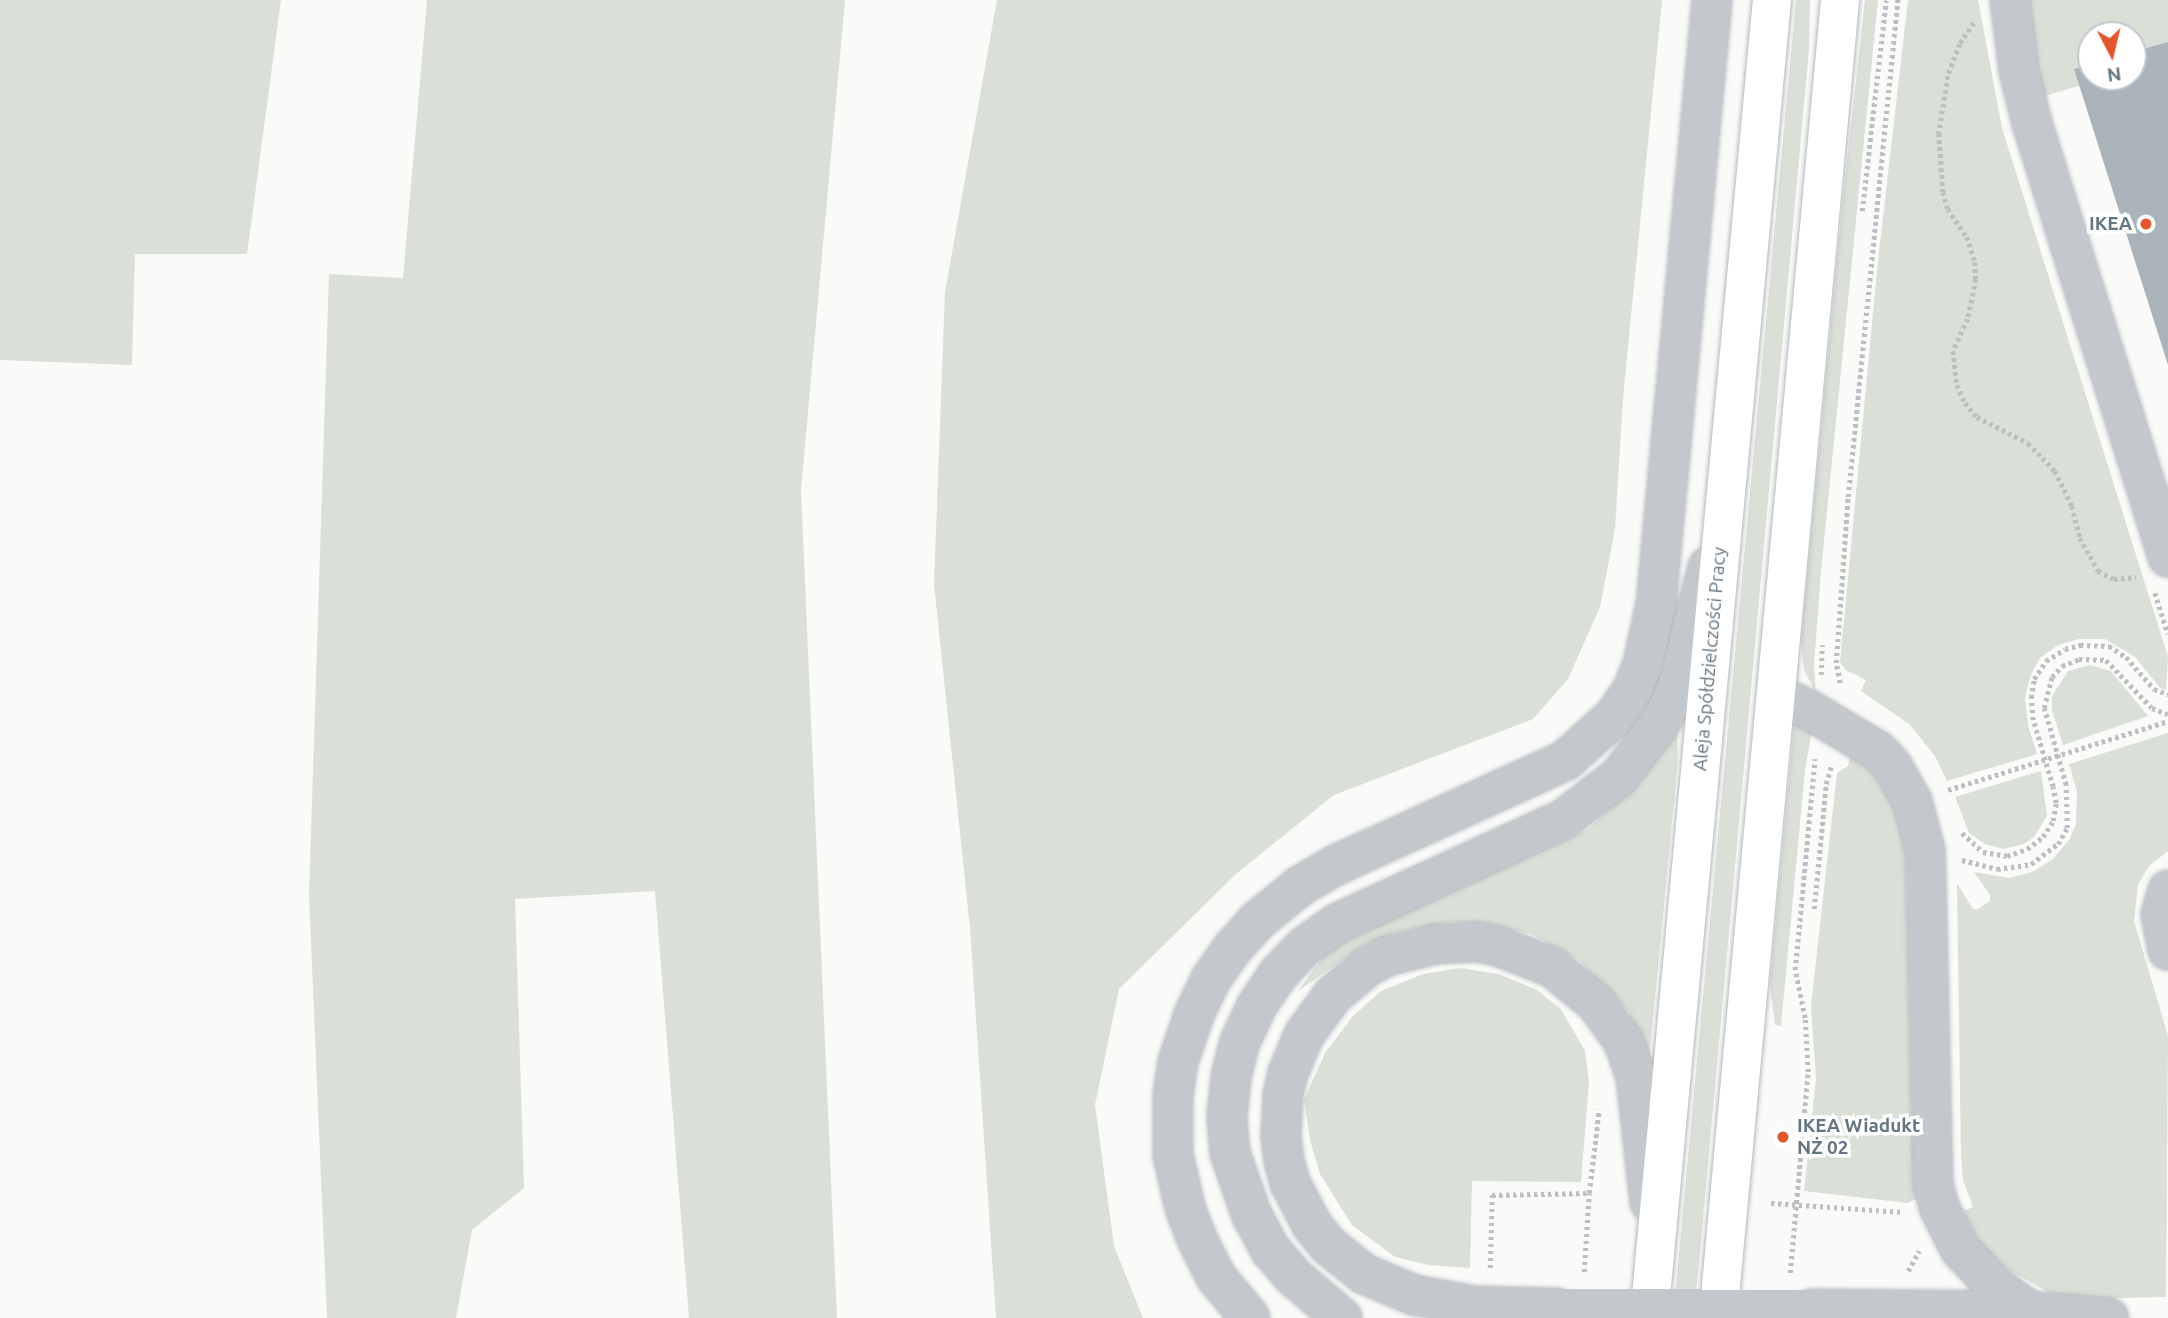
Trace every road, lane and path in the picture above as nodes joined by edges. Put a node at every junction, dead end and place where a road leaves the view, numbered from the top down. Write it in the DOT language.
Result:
graph roads {
  1 [pos="1712,0"];
  2 [pos="1772,0"];
  3 [pos="1840,0"];
  4 [pos="1886,0"];
  5 [pos="1898,0"];
  6 [pos="1996,8"];
  7 [pos="1861,223"];
  8 [pos="1725,504"];
  9 [pos="2154,566"];
  10 [pos="1823,635"];
  11 [pos="1822,680"];
  12 [pos="2168,694"];
  13 [pos="1776,695"];
  14 [pos="1834,711"];
  15 [pos="2168,713"];
  16 [pos="2168,721"];
  17 [pos="2057,756"];
  18 [pos="2045,760"];
  19 [pos="1940,785"];
  20 [pos="1943,791"];
  21 [pos="1948,801"];
  22 [pos="1954,822"];
  23 [pos="1954,855"];
  24 [pos="2168,890"];
  25 [pos="1814,909"];
  26 [pos="2168,950"];
  27 [pos="1600,1099"];
  28 [pos="1589,1193"];
  29 [pos="1771,1203"];
  30 [pos="1796,1205"];
  31 [pos="1915,1213"];
  32 [pos="1655,1255"];
  33 [pos="1490,1273"];
  34 [pos="1584,1276"];
  35 [pos="1800,1295"];
  36 [pos="2029,1311"];
  37 [pos="1250,1318"];
  38 [pos="1342,1318"];
  39 [pos="1649,1318"];
  40 [pos="1718,1318"];
  41 [pos="2109,1318"];
  1 -- 37 [label="street"];
  2 -- 8 [label="main road, Aleja Spółdzielczości Pracy"];
  3 -- 13 [label="main road"];
  4 -- 7 [label="path"];
  5 -- 14 [label="path"];
  6 -- 9 [label="street"];
  6 -- 9 [label="path"];
  8 -- 32 [label="main road, Aleja Spółdzielczości Pracy"];
  8 -- 38 [label="street"];
  10 -- 11 [label="path"];
  11 -- 14 [label="path"];
  11 -- 14 [label="path"];
  12 -- 18 [label="path"];
  13 -- 14 [label="street"];
  13 -- 40 [label="main road"];
  14 -- 25 [label="path"];
  14 -- 30 [label="path"];
  14 -- 36 [label="street"];
  15 -- 17 [label="path"];
  16 -- 17 [label="path"];
  17 -- 18 [label="path"];
  17 -- 23 [label="path"];
  18 -- 20 [label="path"];
  18 -- 22 [label="path"];
  19 -- 20 [label="path"];
  20 -- 21 [label="path"];
  24 -- 26 [label="street"];
  27 -- 28 [label="path"];
  28 -- 33 [label="path"];
  28 -- 34 [label="path"];
  29 -- 30 [label="path"];
  30 -- 31 [label="path"];
  30 -- 35 [label="path"];
  32 -- 35 [label="street, bridge"];
  32 -- 39 [label="main road, Aleja Spółdzielczości Pracy"];
  35 -- 36 [label="street"];
  36 -- 41 [label="street"];
}
